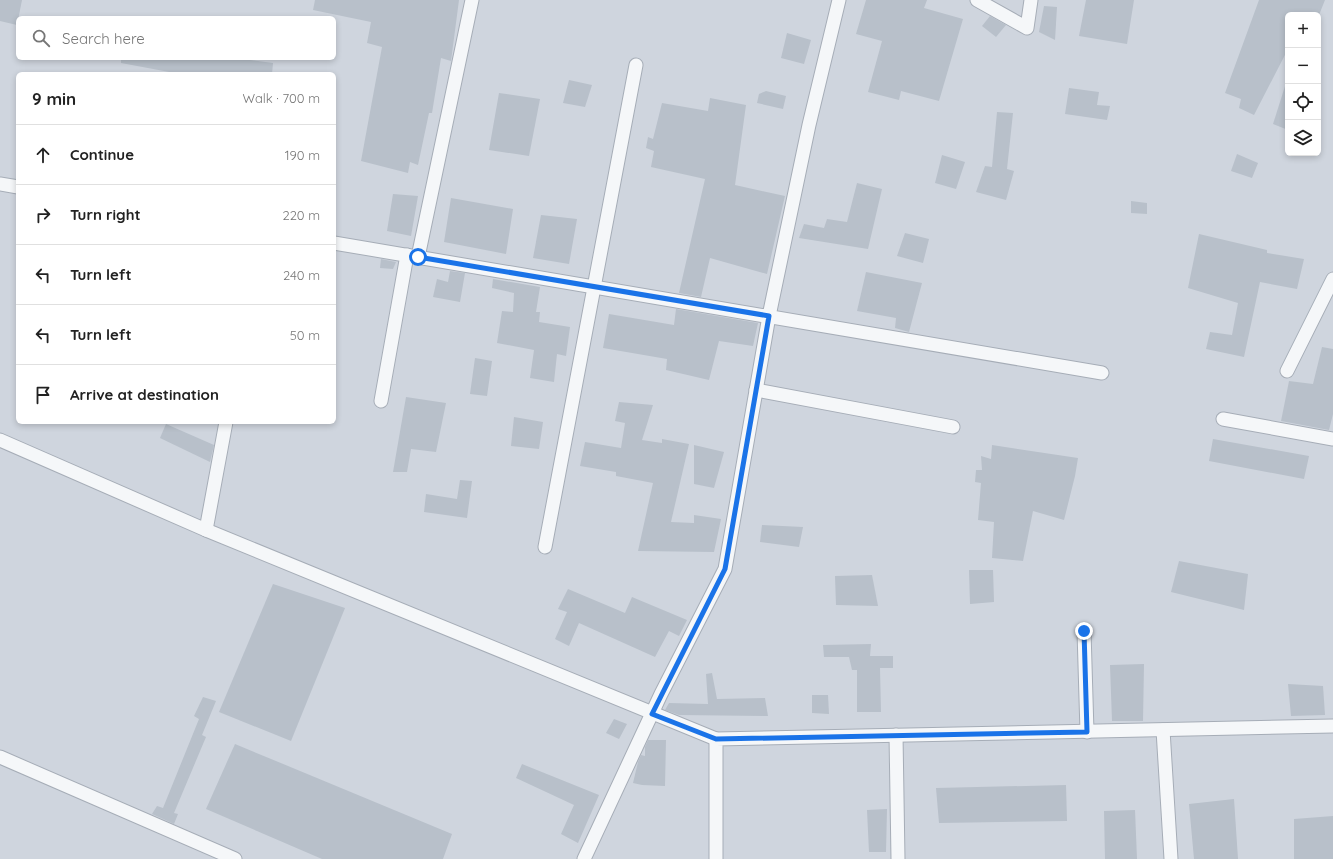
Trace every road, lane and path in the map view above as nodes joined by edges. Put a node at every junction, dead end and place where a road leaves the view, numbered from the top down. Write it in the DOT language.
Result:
graph roads {
  1 [pos="472,0"];
  2 [pos="839,0"];
  3 [pos="977,0"];
  4 [pos="1031,0"];
  5 [pos="636,65"];
  6 [pos="0,184"];
  7 [pos="16,187"];
  8 [pos="336,243"];
  9 [pos="412,256"];
  10 [pos="1333,279"];
  11 [pos="593,287"];
  12 [pos="769,316"];
  13 [pos="1287,371"];
  14 [pos="1102,373"];
  15 [pos="756,390"];
  16 [pos="381,401"];
  17 [pos="1223,419"];
  18 [pos="226,424"];
  19 [pos="954,427"];
  20 [pos="1333,438"];
  21 [pos="0,440"];
  22 [pos="206,530"];
  23 [pos="545,547"];
  24 [pos="1084,631"];
  25 [pos="652,714"];
  26 [pos="1333,726"];
  27 [pos="1163,730"];
  28 [pos="1087,732"];
  29 [pos="896,736"];
  30 [pos="716,739"];
  31 [pos="0,757"];
  32 [pos="235,859"];
  33 [pos="584,859"];
  34 [pos="716,859"];
  35 [pos="898,859"];
  36 [pos="1171,859"];
  1 -- 9 [label="street"];
  2 -- 12 [label="street"];
  3 -- 4 [label="street"];
  5 -- 11 [label="street"];
  6 -- 7 [label="street"];
  8 -- 9 [label="street"];
  9 -- 11 [label="street"];
  9 -- 16 [label="street"];
  10 -- 13 [label="street"];
  11 -- 12 [label="street"];
  11 -- 23 [label="street"];
  12 -- 14 [label="street"];
  12 -- 15 [label="street"];
  15 -- 19 [label="street"];
  15 -- 25 [label="street"];
  17 -- 20 [label="street"];
  18 -- 22 [label="street"];
  21 -- 22 [label="street"];
  22 -- 25 [label="street"];
  24 -- 28 [label="street"];
  25 -- 30 [label="street"];
  25 -- 33 [label="street"];
  26 -- 27 [label="street"];
  27 -- 28 [label="street"];
  27 -- 36 [label="street"];
  28 -- 29 [label="street"];
  29 -- 30 [label="street"];
  29 -- 35 [label="street"];
  30 -- 34 [label="street"];
  31 -- 32 [label="street"];
}
